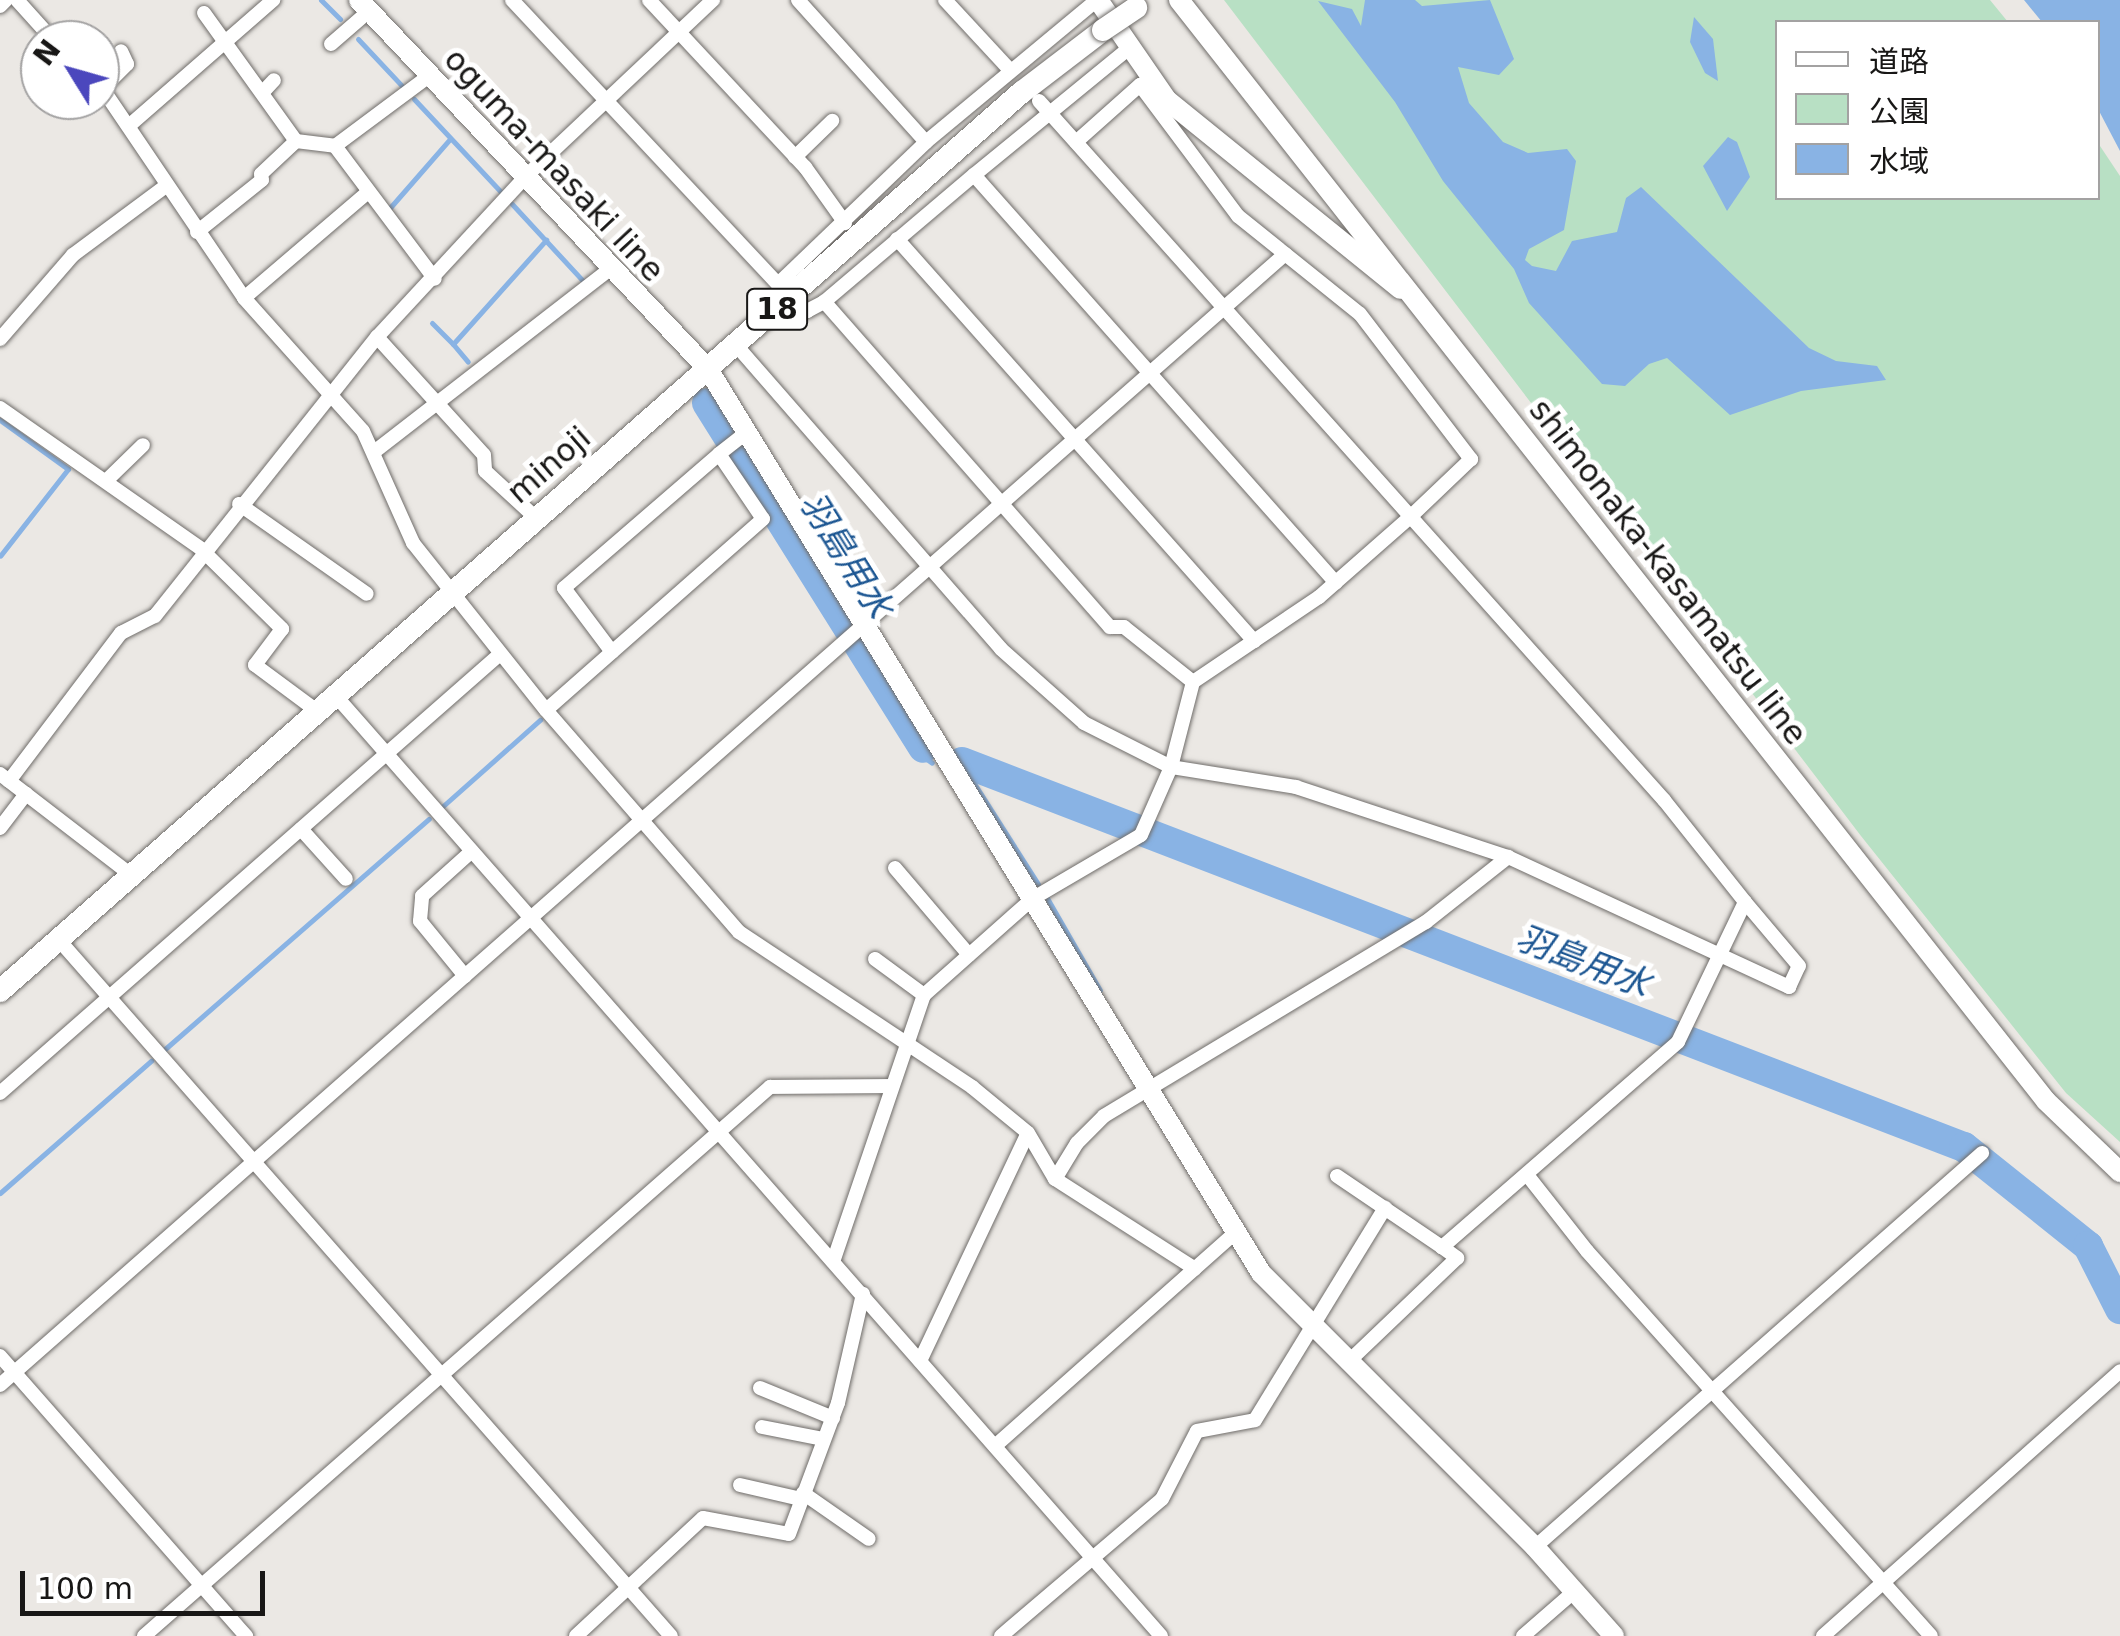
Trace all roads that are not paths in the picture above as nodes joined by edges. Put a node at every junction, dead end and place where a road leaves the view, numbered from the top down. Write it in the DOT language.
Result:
graph roads {
  1 [pos="6,0"];
  2 [pos="18,0"];
  3 [pos="274,0"];
  4 [pos="512,0"];
  5 [pos="649,0"];
  6 [pos="713,0"];
  7 [pos="798,0"];
  8 [pos="945,0"];
  9 [pos="1097,0"];
  10 [pos="1179,0"];
  11 [pos="1144,4"];
  12 [pos="0,6"];
  13 [pos="364,6"];
  14 [pos="204,12"];
  15 [pos="36,20"];
  16 [pos="679,32"];
  17 [pos="224,42"];
  18 [pos="331,44"];
  19 [pos="1129,48"];
  20 [pos="121,50"];
  21 [pos="1010,69"];
  22 [pos="120,70"];
  23 [pos="429,76"];
  24 [pos="274,80"];
  25 [pos="262,92"];
  26 [pos="606,101"];
  27 [pos="1044,107"];
  28 [pos="120,109"];
  29 [pos="832,122"];
  30 [pos="132,124"];
  31 [pos="296,141"];
  32 [pos="926,142"];
  33 [pos="1076,142"];
  34 [pos="334,146"];
  35 [pos="795,157"];
  36 [pos="974,175"];
  37 [pos="524,178"];
  38 [pos="166,186"];
  39 [pos="367,194"];
  40 [pos="845,223"];
  41 [pos="197,232"];
  42 [pos="898,239"];
  43 [pos="1284,254"];
  44 [pos="609,270"];
  45 [pos="435,278"];
  46 [pos="782,292"];
  47 [pos="244,298"];
  48 [pos="824,302"];
  49 [pos="1225,312"];
  50 [pos="1429,312"];
  51 [pos="377,337"];
  52 [pos="0,339"];
  53 [pos="736,345"];
  54 [pos="708,370"];
  55 [pos="1152,376"];
  56 [pos="330,394"];
  57 [pos="434,400"];
  58 [pos="0,408"];
  59 [pos="746,433"];
  60 [pos="1075,443"];
  61 [pos="143,445"];
  62 [pos="723,451"];
  63 [pos="374,452"];
  64 [pos="107,480"];
  65 [pos="239,504"];
  66 [pos="1001,504"];
  67 [pos="1409,518"];
  68 [pos="537,519"];
  69 [pos="201,550"];
  70 [pos="930,568"];
  71 [pos="1336,582"];
  72 [pos="455,592"];
  73 [pos="367,594"];
  74 [pos="861,628"];
  75 [pos="1254,641"];
  76 [pos="612,652"];
  77 [pos="499,655"];
  78 [pos="1194,682"];
  79 [pos="326,703"];
  80 [pos="546,710"];
  81 [pos="387,754"];
  82 [pos="1171,767"];
  83 [pos="5,778"];
  84 [pos="26,794"];
  85 [pos="642,823"];
  86 [pos="0,828"];
  87 [pos="302,829"];
  88 [pos="472,852"];
  89 [pos="1508,857"];
  90 [pos="895,868"];
  91 [pos="130,874"];
  92 [pos="346,879"];
  93 [pos="1032,898"];
  94 [pos="1745,902"];
  95 [pos="531,919"];
  96 [pos="58,940"];
  97 [pos="1721,954"];
  98 [pos="970,955"];
  99 [pos="875,960"];
  100 [pos="465,976"];
  101 [pos="0,990"];
  102 [pos="924,995"];
  103 [pos="109,998"];
  104 [pos="908,1042"];
  105 [pos="888,1086"];
  106 [pos="1150,1090"];
  107 [pos="0,1093"];
  108 [pos="721,1131"];
  109 [pos="1028,1133"];
  110 [pos="1982,1153"];
  111 [pos="253,1162"];
  112 [pos="2120,1172"];
  113 [pos="1337,1176"];
  114 [pos="1528,1176"];
  115 [pos="1055,1179"];
  116 [pos="1386,1208"];
  117 [pos="1237,1232"];
  118 [pos="1442,1247"];
  119 [pos="834,1258"];
  120 [pos="1195,1269"];
  121 [pos="863,1294"];
  122 [pos="1312,1327"];
  123 [pos="0,1356"];
  124 [pos="920,1360"];
  125 [pos="1347,1363"];
  126 [pos="2120,1371"];
  127 [pos="14,1372"];
  128 [pos="444,1375"];
  129 [pos="0,1385"];
  130 [pos="760,1388"];
  131 [pos="1710,1390"];
  132 [pos="832,1418"];
  133 [pos="762,1427"];
  134 [pos="824,1439"];
  135 [pos="995,1446"];
  136 [pos="740,1486"];
  137 [pos="802,1496"];
  138 [pos="869,1539"];
  139 [pos="1535,1547"];
  140 [pos="1092,1557"];
  141 [pos="1883,1583"];
  142 [pos="202,1584"];
  143 [pos="630,1589"];
  144 [pos="1576,1590"];
  145 [pos="144,1636"];
  146 [pos="246,1636"];
  147 [pos="576,1636"];
  148 [pos="672,1636"];
  149 [pos="1001,1636"];
  150 [pos="1161,1636"];
  151 [pos="1523,1636"];
  152 [pos="1614,1636"];
  153 [pos="1823,1636"];
  154 [pos="1931,1636"];
  1 -- 12 [label="street"];
  2 -- 15 [label="street"];
  3 -- 17 [label="street"];
  4 -- 26 [label="street"];
  5 -- 16 [label="street"];
  6 -- 16 [label="street"];
  7 -- 32 [label="street"];
  8 -- 21 [label="street"];
  9 -- 19 [label="main road"];
  9 -- 21 [label="street"];
  10 -- 50 [label="main road, shimonaka-kasamatsu line"];
  11 -- 46 [label="main road, minoji / 18, bridge"];
  13 -- 18 [label="street"];
  13 -- 23 [label="main road, oguma-masaki line"];
  14 -- 17 [label="street"];
  16 -- 26 [label="street"];
  16 -- 35 [label="street"];
  17 -- 25 [label="street"];
  17 -- 30 [label="street"];
  19 -- 27 [label="street"];
  19 -- 50 [label="main road"];
  20 -- 22 [label="street"];
  21 -- 32 [label="street"];
  23 -- 34 [label="street"];
  23 -- 37 [label="main road, oguma-masaki line"];
  24 -- 25 [label="street"];
  25 -- 31 [label="street"];
  26 -- 37 [label="street"];
  26 -- 46 [label="street"];
  27 -- 33 [label="street"];
  27 -- 36 [label="street"];
  28 -- 30 [label="street"];
  29 -- 35 [label="street"];
  30 -- 38 [label="street"];
  31 -- 34 [label="street"];
  31 -- 41 [label="street"];
  32 -- 40 [label="street"];
  33 -- 43 [label="street"];
  33 -- 49 [label="street"];
  34 -- 39 [label="street"];
  35 -- 40 [label="street"];
  36 -- 42 [label="street"];
  36 -- 55 [label="street"];
  37 -- 44 [label="main road, oguma-masaki line"];
  37 -- 45 [label="street"];
  38 -- 41 [label="street"];
  38 -- 52 [label="street"];
  39 -- 45 [label="street"];
  39 -- 47 [label="street"];
  40 -- 46 [label="street"];
  41 -- 47 [label="street"];
  42 -- 48 [label="street"];
  42 -- 60 [label="street"];
  43 -- 49 [label="street"];
  43 -- 67 [label="street"];
  44 -- 54 [label="main road, oguma-masaki line"];
  44 -- 57 [label="street"];
  45 -- 51 [label="street"];
  46 -- 48 [label="street"];
  46 -- 53 [label="main road, minoji / 18"];
  47 -- 56 [label="street"];
  48 -- 66 [label="street"];
  49 -- 55 [label="street"];
  49 -- 67 [label="street"];
  50 -- 112 [label="main road, shimonaka-kasamatsu line"];
  51 -- 56 [label="street"];
  51 -- 57 [label="street"];
  53 -- 54 [label="main road, minoji / 18"];
  53 -- 70 [label="street"];
  54 -- 59 [label="main road, oguma-masaki line"];
  54 -- 68 [label="main road, minoji / 18"];
  55 -- 60 [label="street"];
  55 -- 71 [label="street"];
  56 -- 63 [label="street"];
  56 -- 65 [label="street"];
  57 -- 63 [label="street"];
  57 -- 68 [label="street"];
  58 -- 64 [label="street"];
  59 -- 62 [label="street"];
  59 -- 74 [label="main road, oguma-masaki line"];
  60 -- 66 [label="street"];
  60 -- 75 [label="street"];
  61 -- 64 [label="street"];
  62 -- 76 [label="street"];
  62 -- 76 [label="street"];
  63 -- 72 [label="street"];
  64 -- 69 [label="street"];
  65 -- 69 [label="street"];
  65 -- 73 [label="street"];
  66 -- 70 [label="street"];
  66 -- 78 [label="street"];
  67 -- 71 [label="street"];
  67 -- 94 [label="street"];
  68 -- 72 [label="main road, minoji / 18"];
  69 -- 79 [label="street"];
  69 -- 83 [label="street"];
  70 -- 74 [label="street"];
  70 -- 82 [label="street"];
  71 -- 75 [label="street"];
  72 -- 77 [label="street"];
  72 -- 79 [label="main road, minoji / 18"];
  74 -- 85 [label="street"];
  74 -- 93 [label="main road, oguma-masaki line"];
  75 -- 78 [label="street"];
  76 -- 80 [label="street"];
  77 -- 80 [label="street"];
  77 -- 81 [label="street"];
  78 -- 82 [label="street"];
  79 -- 81 [label="street"];
  79 -- 91 [label="main road, minoji / 18"];
  80 -- 85 [label="street"];
  81 -- 87 [label="street"];
  81 -- 88 [label="street"];
  82 -- 89 [label="street"];
  82 -- 93 [label="street"];
  83 -- 84 [label="street"];
  84 -- 86 [label="street"];
  84 -- 91 [label="street"];
  85 -- 95 [label="street"];
  85 -- 104 [label="street"];
  87 -- 92 [label="street"];
  87 -- 103 [label="street"];
  88 -- 95 [label="street"];
  88 -- 100 [label="street"];
  89 -- 97 [label="street"];
  89 -- 106 [label="street"];
  90 -- 98 [label="street"];
  91 -- 96 [label="main road, minoji / 18"];
  93 -- 98 [label="street"];
  93 -- 106 [label="main road, oguma-masaki line"];
  94 -- 97 [label="street"];
  94 -- 97 [label="street"];
  95 -- 100 [label="street"];
  95 -- 108 [label="street"];
  96 -- 101 [label="main road, minoji / 18"];
  96 -- 103 [label="street"];
  97 -- 114 [label="street"];
  98 -- 102 [label="street"];
  99 -- 102 [label="street"];
  100 -- 111 [label="street"];
  102 -- 104 [label="street"];
  103 -- 107 [label="street"];
  103 -- 111 [label="street"];
  104 -- 105 [label="street"];
  104 -- 109 [label="street"];
  105 -- 108 [label="street"];
  105 -- 119 [label="street"];
  106 -- 115 [label="street"];
  106 -- 117 [label="main road, oguma-masaki line"];
  108 -- 119 [label="street"];
  108 -- 128 [label="street"];
  109 -- 115 [label="street"];
  109 -- 124 [label="street"];
  110 -- 131 [label="street"];
  111 -- 127 [label="street"];
  111 -- 128 [label="street"];
  113 -- 116 [label="street"];
  114 -- 118 [label="street"];
  114 -- 131 [label="street"];
  115 -- 120 [label="street"];
  116 -- 118 [label="street"];
  116 -- 122 [label="street"];
  117 -- 120 [label="street"];
  117 -- 122 [label="main road, oguma-masaki line"];
  118 -- 125 [label="street"];
  119 -- 121 [label="street"];
  120 -- 135 [label="street"];
  121 -- 124 [label="street"];
  121 -- 132 [label="street"];
  122 -- 125 [label="main road, oguma-masaki line"];
  122 -- 140 [label="street"];
  123 -- 127 [label="street"];
  124 -- 135 [label="street"];
  125 -- 139 [label="main road, oguma-masaki line"];
  126 -- 141 [label="street"];
  127 -- 129 [label="street"];
  127 -- 142 [label="street"];
  128 -- 142 [label="street"];
  128 -- 143 [label="street"];
  130 -- 132 [label="street"];
  131 -- 139 [label="street"];
  131 -- 141 [label="street"];
  132 -- 134 [label="street"];
  133 -- 134 [label="street"];
  134 -- 137 [label="street"];
  135 -- 140 [label="street"];
  136 -- 137 [label="street"];
  137 -- 138 [label="street"];
  137 -- 143 [label="street"];
  139 -- 144 [label="main road, oguma-masaki line"];
  140 -- 149 [label="street"];
  140 -- 150 [label="street"];
  141 -- 153 [label="street"];
  141 -- 154 [label="street"];
  142 -- 145 [label="street"];
  142 -- 146 [label="street"];
  143 -- 147 [label="street"];
  143 -- 148 [label="street"];
  144 -- 151 [label="street"];
  144 -- 152 [label="main road, oguma-masaki line"];
}
